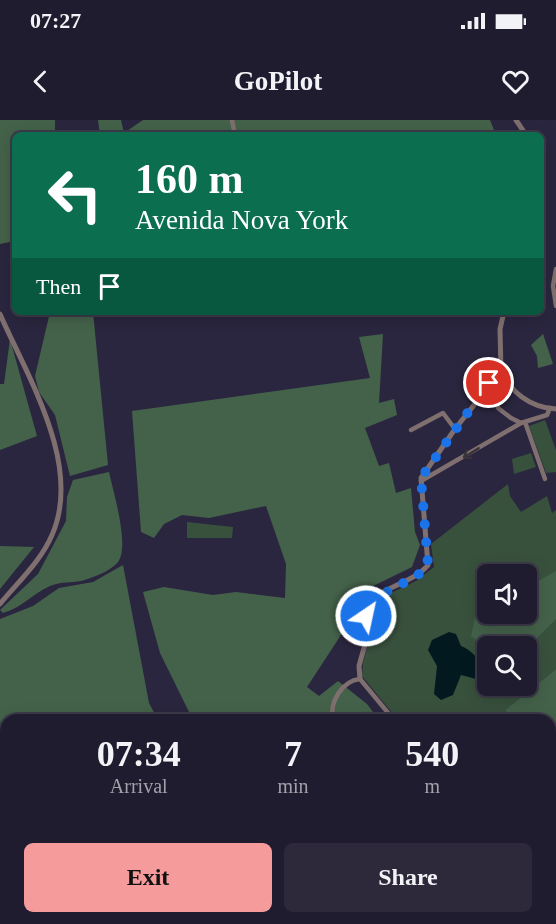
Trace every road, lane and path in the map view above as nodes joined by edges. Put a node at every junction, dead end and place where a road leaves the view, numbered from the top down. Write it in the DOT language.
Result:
graph roads {
  1 [pos="556,269"];
  2 [pos="556,306"];
  3 [pos="0,314"];
  4 [pos="503,315"];
  5 [pos="499,372"];
  6 [pos="506,380"];
  7 [pos="489,383"];
  8 [pos="553,409"];
  9 [pos="523,422"];
  10 [pos="455,429"];
  11 [pos="411,430"];
  12 [pos="545,478"];
  13 [pos="421,481"];
  14 [pos="0,604"];
  15 [pos="360,679"];
  16 [pos="332,714"];
  17 [pos="388,714"];
  1 -- 2 [label="street"];
  3 -- 14 [label="street"];
  4 -- 5 [label="street"];
  5 -- 6 [label="street"];
  5 -- 7 [label="street"];
  6 -- 7 [label="street"];
  6 -- 8 [label="street"];
  7 -- 9 [label="street"];
  7 -- 10 [label="street"];
  8 -- 9 [label="street"];
  9 -- 12 [label="street"];
  9 -- 13 [label="street, one-way"];
  10 -- 11 [label="street"];
  10 -- 13 [label="street"];
  13 -- 15 [label="street"];
  15 -- 16 [label="street"];
  15 -- 17 [label="street"];
}
